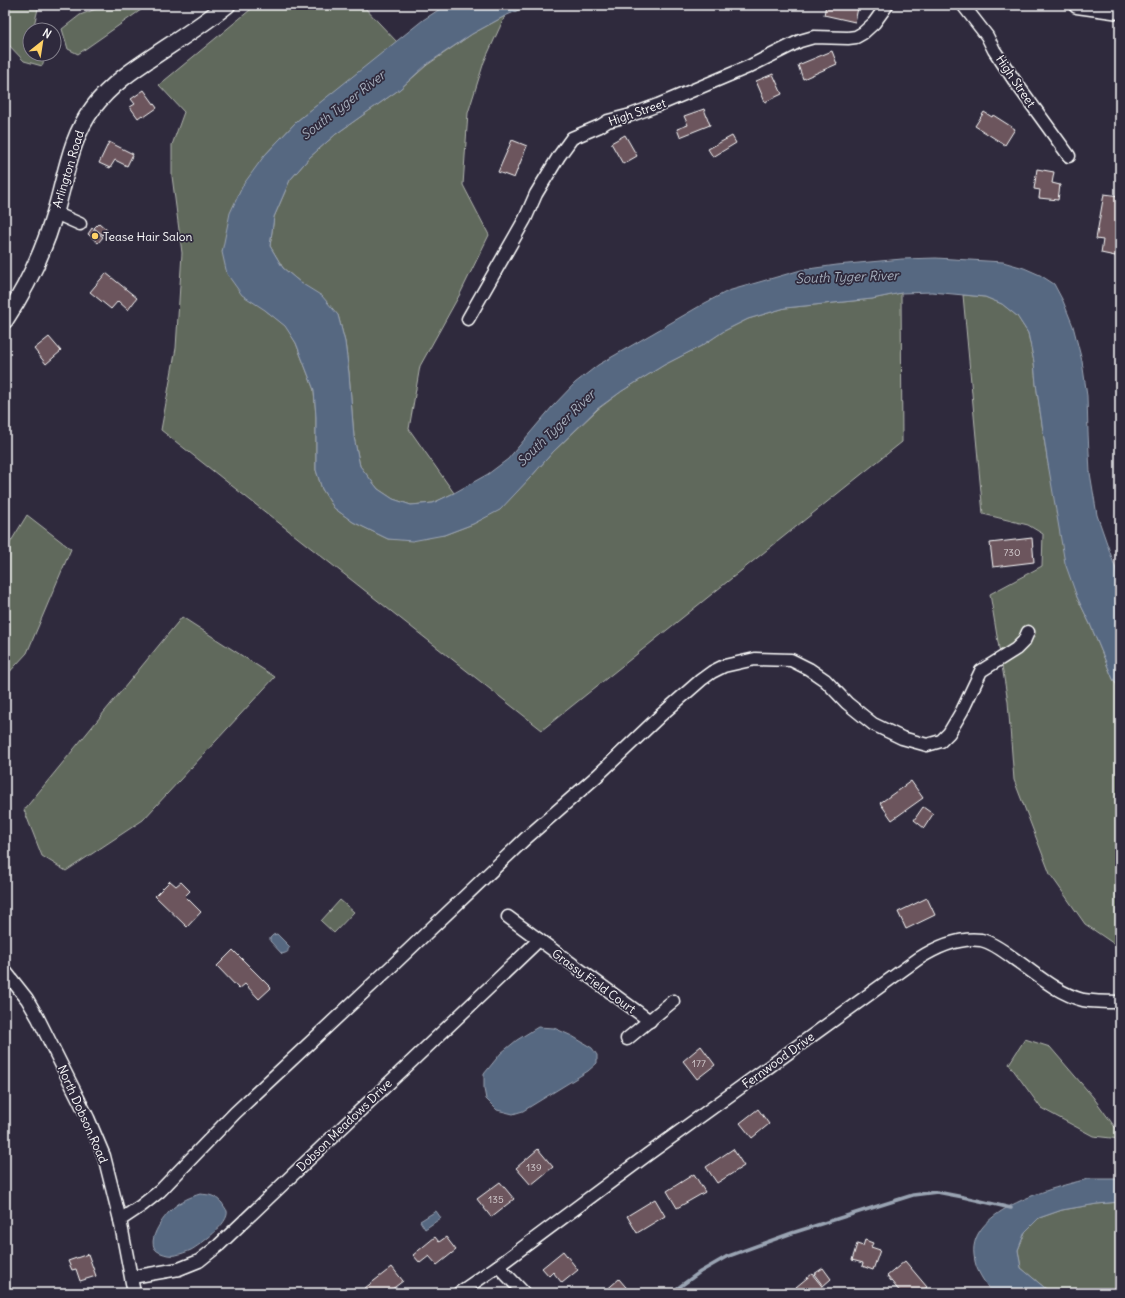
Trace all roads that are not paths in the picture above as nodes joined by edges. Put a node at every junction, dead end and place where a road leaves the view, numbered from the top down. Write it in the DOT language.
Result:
graph roads {
  1 [pos="227,5"];
  2 [pos="887,5"];
  3 [pos="963,5"];
  4 [pos="1077,5"];
  5 [pos="1094,6"];
  6 [pos="1120,11"];
  7 [pos="1069,156"];
  8 [pos="55,213"];
  9 [pos="80,224"];
  10 [pos="468,319"];
  11 [pos="5,320"];
  12 [pos="1028,632"];
  13 [pos="508,918"];
  14 [pos="539,940"];
  15 [pos="5,971"];
  16 [pos="673,1001"];
  17 [pos="1120,1002"];
  18 [pos="650,1021"];
  19 [pos="627,1039"];
  20 [pos="120,1220"];
  21 [pos="498,1266"];
  22 [pos="132,1277"];
  23 [pos="134,1293"];
  24 [pos="459,1293"];
  25 [pos="524,1293"];
  1 -- 8 [label="main road, Arlington Road"];
  2 -- 10 [label="street, High Street"];
  3 -- 7 [label="street, High Street"];
  4 -- 5 [label="main road"];
  5 -- 6 [label="main road"];
  8 -- 9 [label="street"];
  8 -- 11 [label="main road, Arlington Road"];
  12 -- 20 [label="street"];
  13 -- 14 [label="street, Grassy Field Court"];
  14 -- 18 [label="street, Grassy Field Court"];
  14 -- 22 [label="street, Dobson Meadows Drive"];
  15 -- 20 [label="street, North Dobson Road"];
  16 -- 18 [label="street, Grassy Field Court"];
  17 -- 21 [label="street, Fernwood Drive"];
  18 -- 19 [label="street, Grassy Field Court"];
  20 -- 22 [label="street, North Dobson Road"];
  21 -- 24 [label="street, Fernwood Drive"];
  21 -- 25 [label="street"];
  22 -- 23 [label="street, North Dobson Road"];
}
